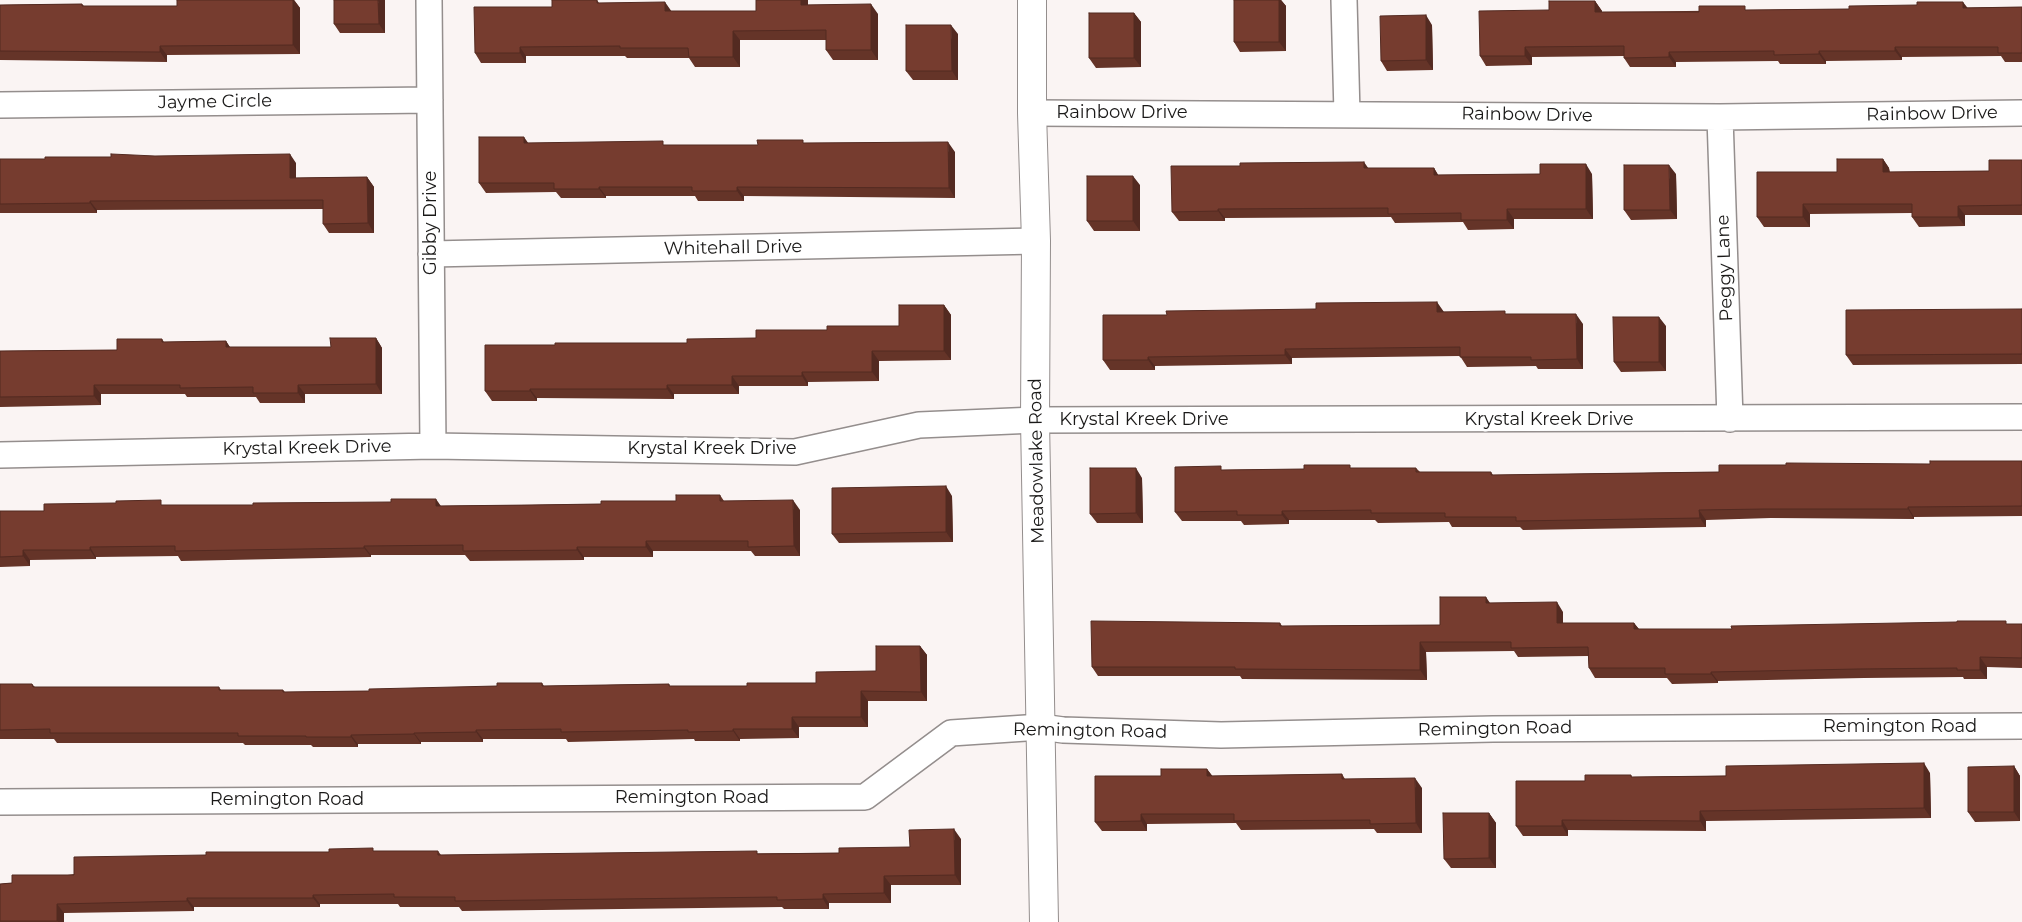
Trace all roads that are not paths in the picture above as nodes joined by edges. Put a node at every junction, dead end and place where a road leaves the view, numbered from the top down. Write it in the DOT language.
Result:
graph roads {
  1 [pos="429,0"];
  2 [pos="1032,0"];
  3 [pos="1344,0"];
  4 [pos="430,100"];
  5 [pos="0,105"];
  6 [pos="1032,112"];
  7 [pos="2022,113"];
  8 [pos="1347,114"];
  9 [pos="1720,117"];
  10 [pos="1036,241"];
  11 [pos="431,254"];
  12 [pos="2022,417"];
  13 [pos="1730,419"];
  14 [pos="1035,420"];
  15 [pos="433,446"];
  16 [pos="0,455"];
  17 [pos="2022,726"];
  18 [pos="1041,727"];
  19 [pos="0,802"];
  20 [pos="1044,922"];
  1 -- 4 [label="street, Gibby Drive"];
  2 -- 6 [label="street, Meadowlake Road"];
  3 -- 8 [label="street"];
  4 -- 5 [label="street, Jayme Circle"];
  4 -- 11 [label="street, Gibby Drive"];
  6 -- 8 [label="street, Rainbow Drive"];
  6 -- 10 [label="street, Meadowlake Road"];
  7 -- 9 [label="street, Rainbow Drive"];
  8 -- 9 [label="street, Rainbow Drive"];
  9 -- 13 [label="street, Peggy Lane"];
  10 -- 11 [label="street, Whitehall Drive"];
  10 -- 14 [label="street, Meadowlake Road"];
  11 -- 15 [label="street, Gibby Drive"];
  12 -- 13 [label="street, Krystal Kreek Drive"];
  13 -- 14 [label="street, Krystal Kreek Drive"];
  14 -- 15 [label="street, Krystal Kreek Drive"];
  14 -- 18 [label="street, Meadowlake Road"];
  15 -- 16 [label="street, Krystal Kreek Drive"];
  17 -- 18 [label="street, Remington Road"];
  18 -- 19 [label="street, Remington Road"];
  18 -- 20 [label="street, Meadowlake Road"];
}
